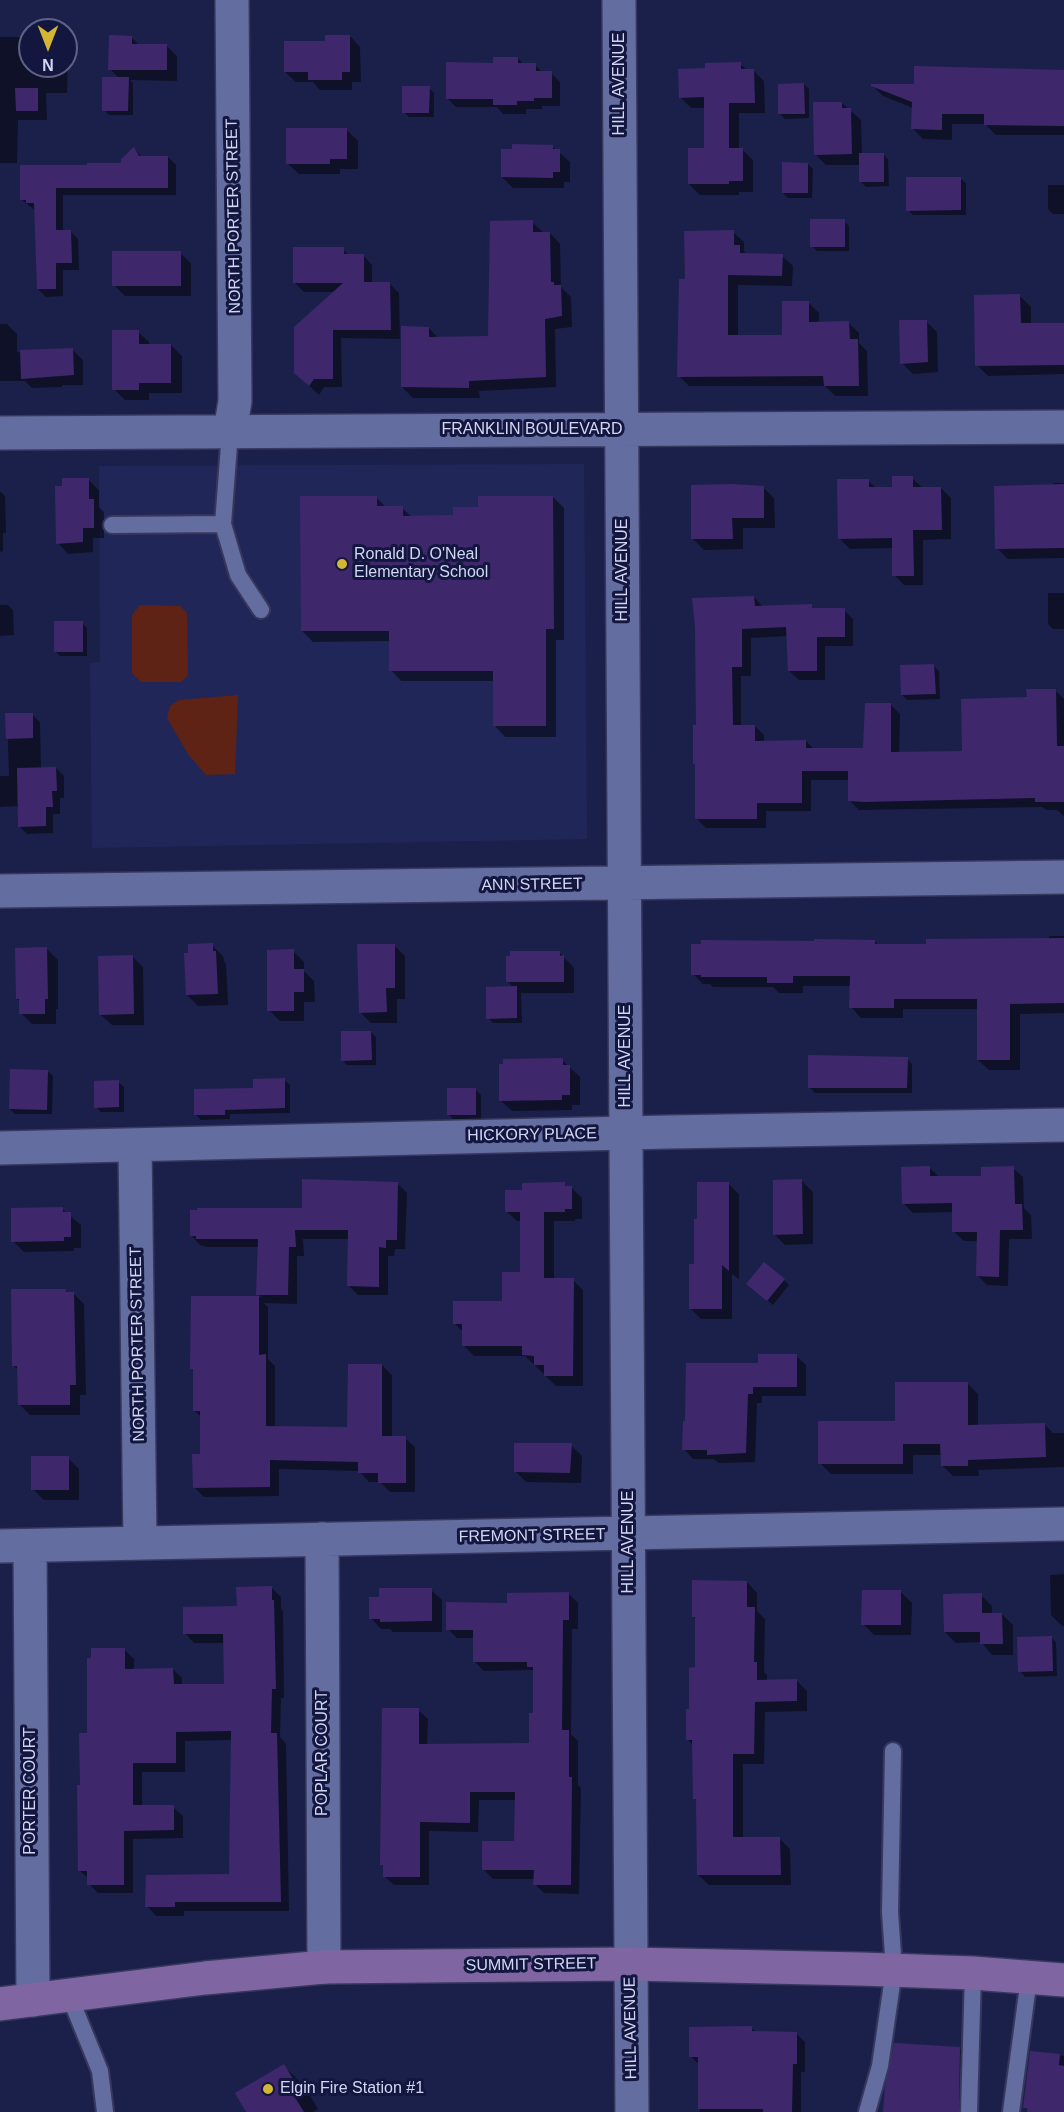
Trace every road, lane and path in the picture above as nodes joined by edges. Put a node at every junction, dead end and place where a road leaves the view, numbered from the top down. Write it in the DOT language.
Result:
graph roads {
  1 [pos="232,0"];
  2 [pos="619,0"];
  3 [pos="1064,427"];
  4 [pos="622,429"];
  5 [pos="230,432"];
  6 [pos="0,433"];
  7 [pos="223,524"];
  8 [pos="112,525"];
  9 [pos="261,610"];
  10 [pos="1064,877"];
  11 [pos="625,884"];
  12 [pos="0,891"];
  13 [pos="1064,1125"];
  14 [pos="627,1132"];
  15 [pos="135,1144"];
  16 [pos="0,1148"];
  17 [pos="1064,1524"];
  18 [pos="629,1534"];
  19 [pos="322,1539"];
  20 [pos="140,1543"];
  21 [pos="15,1546"];
  22 [pos="893,1751"];
  23 [pos="630,1964"];
  24 [pos="324,1967"];
  25 [pos="894,1970"];
  26 [pos="973,1973"];
  27 [pos="1029,1977"];
  28 [pos="1064,1980"];
  29 [pos="69,1995"];
  30 [pos="33,2000"];
  31 [pos="0,2004"];
  32 [pos="105,2112"];
  33 [pos="632,2112"];
  34 [pos="867,2112"];
  35 [pos="969,2112"];
  36 [pos="1011,2112"];
  1 -- 5 [label="street, NORTH PORTER STREET"];
  2 -- 4 [label="street, HILL AVENUE"];
  3 -- 4 [label="street, FRANKLIN BOULEVARD"];
  4 -- 5 [label="street, FRANKLIN BOULEVARD"];
  4 -- 11 [label="street, HILL AVENUE"];
  5 -- 6 [label="street, FRANKLIN BOULEVARD"];
  5 -- 7 [label="lane"];
  7 -- 8 [label="lane"];
  7 -- 9 [label="lane"];
  10 -- 11 [label="street, ANN STREET"];
  11 -- 12 [label="street, ANN STREET"];
  11 -- 14 [label="street, HILL AVENUE"];
  13 -- 14 [label="street, HICKORY PLACE"];
  14 -- 15 [label="street, HICKORY PLACE"];
  14 -- 18 [label="street, HILL AVENUE"];
  15 -- 16 [label="street, HICKORY PLACE"];
  15 -- 20 [label="street, NORTH PORTER STREET"];
  17 -- 18 [label="street, FREMONT STREET"];
  18 -- 19 [label="street, FREMONT STREET"];
  18 -- 23 [label="street, HILL AVENUE"];
  19 -- 20 [label="street, FREMONT STREET"];
  19 -- 24 [label="street, POPLAR COURT"];
  20 -- 21 [label="street, FREMONT STREET"];
  21 -- 30 [label="street, PORTER COURT"];
  22 -- 25 [label="lane"];
  23 -- 24 [label="main road, SUMMIT STREET"];
  23 -- 25 [label="main road, SUMMIT STREET"];
  23 -- 33 [label="street, HILL AVENUE"];
  24 -- 29 [label="main road, SUMMIT STREET"];
  25 -- 26 [label="main road, SUMMIT STREET"];
  25 -- 34 [label="lane"];
  26 -- 27 [label="main road, SUMMIT STREET"];
  26 -- 35 [label="lane"];
  27 -- 28 [label="main road, SUMMIT STREET"];
  27 -- 36 [label="lane"];
  29 -- 30 [label="main road, SUMMIT STREET"];
  29 -- 32 [label="lane"];
  30 -- 31 [label="main road, SUMMIT STREET"];
}
